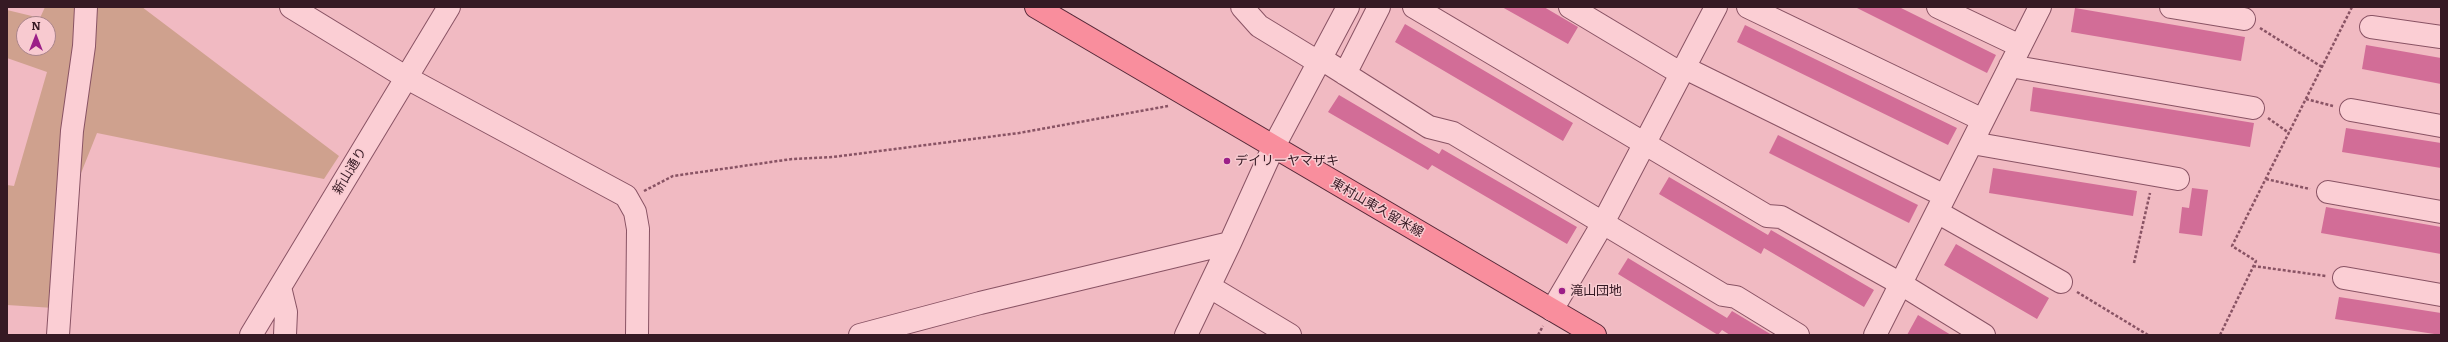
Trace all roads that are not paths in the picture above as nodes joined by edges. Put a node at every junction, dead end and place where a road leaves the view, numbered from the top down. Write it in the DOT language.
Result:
graph roads {
  1 [pos="86,7"];
  2 [pos="291,7"];
  3 [pos="449,7"];
  4 [pos="1036,7"];
  5 [pos="1242,7"];
  6 [pos="1379,7"];
  7 [pos="1414,7"];
  8 [pos="1570,7"];
  9 [pos="1716,7"];
  10 [pos="1748,7"];
  11 [pos="1938,7"];
  12 [pos="2040,7"];
  13 [pos="2172,7"];
  14 [pos="1346,8"];
  15 [pos="2244,18"];
  16 [pos="2371,27"];
  17 [pos="2441,37"];
  18 [pos="2020,46"];
  19 [pos="1319,60"];
  20 [pos="2010,66"];
  21 [pos="1681,70"];
  22 [pos="1345,74"];
  23 [pos="407,78"];
  24 [pos="2253,108"];
  25 [pos="2351,110"];
  26 [pos="1983,120"];
  27 [pos="2441,126"];
  28 [pos="1643,143"];
  29 [pos="1972,143"];
  30 [pos="1273,148"];
  31 [pos="2178,179"];
  32 [pos="2328,192"];
  33 [pos="1941,204"];
  34 [pos="2441,212"];
  35 [pos="1602,223"];
  36 [pos="1230,243"];
  37 [pos="2344,278"];
  38 [pos="2061,282"];
  39 [pos="1901,284"];
  40 [pos="280,287"];
  41 [pos="1210,288"];
  42 [pos="2441,295"];
  43 [pos="1552,310"];
  44 [pos="58,335"];
  45 [pos="251,335"];
  46 [pos="285,335"];
  47 [pos="637,335"];
  48 [pos="860,335"];
  49 [pos="1186,335"];
  50 [pos="1290,335"];
  51 [pos="1595,335"];
  52 [pos="1798,335"];
  53 [pos="1875,335"];
  54 [pos="1984,335"];
  1 -- 44 [label="street"];
  2 -- 23 [label="street"];
  3 -- 23 [label="street, 新山通り"];
  4 -- 30 [label="main road, 東村山東久留米線"];
  5 -- 19 [label="street"];
  6 -- 22 [label="street"];
  7 -- 28 [label="street"];
  8 -- 21 [label="street"];
  9 -- 21 [label="street"];
  10 -- 26 [label="street"];
  11 -- 18 [label="street"];
  12 -- 18 [label="street"];
  13 -- 15 [label="street"];
  14 -- 19 [label="street"];
  16 -- 17 [label="street"];
  18 -- 20 [label="street"];
  19 -- 22 [label="street"];
  19 -- 30 [label="street"];
  20 -- 24 [label="street"];
  20 -- 26 [label="street"];
  21 -- 28 [label="street"];
  21 -- 33 [label="street"];
  22 -- 35 [label="street"];
  23 -- 40 [label="street, 新山通り"];
  23 -- 47 [label="street"];
  25 -- 27 [label="street"];
  26 -- 29 [label="street"];
  28 -- 35 [label="street"];
  28 -- 39 [label="street"];
  29 -- 31 [label="street"];
  29 -- 33 [label="street"];
  30 -- 36 [label="street"];
  30 -- 43 [label="main road, 東村山東久留米線"];
  32 -- 34 [label="street"];
  33 -- 38 [label="street"];
  33 -- 39 [label="street"];
  35 -- 43 [label="street"];
  35 -- 52 [label="street"];
  36 -- 41 [label="street"];
  36 -- 48 [label="street"];
  37 -- 42 [label="street"];
  39 -- 53 [label="street"];
  39 -- 54 [label="street"];
  40 -- 45 [label="street, 新山通り"];
  40 -- 46 [label="street"];
  41 -- 49 [label="street"];
  41 -- 50 [label="street"];
  43 -- 51 [label="main road, 東村山東久留米線"];
}
